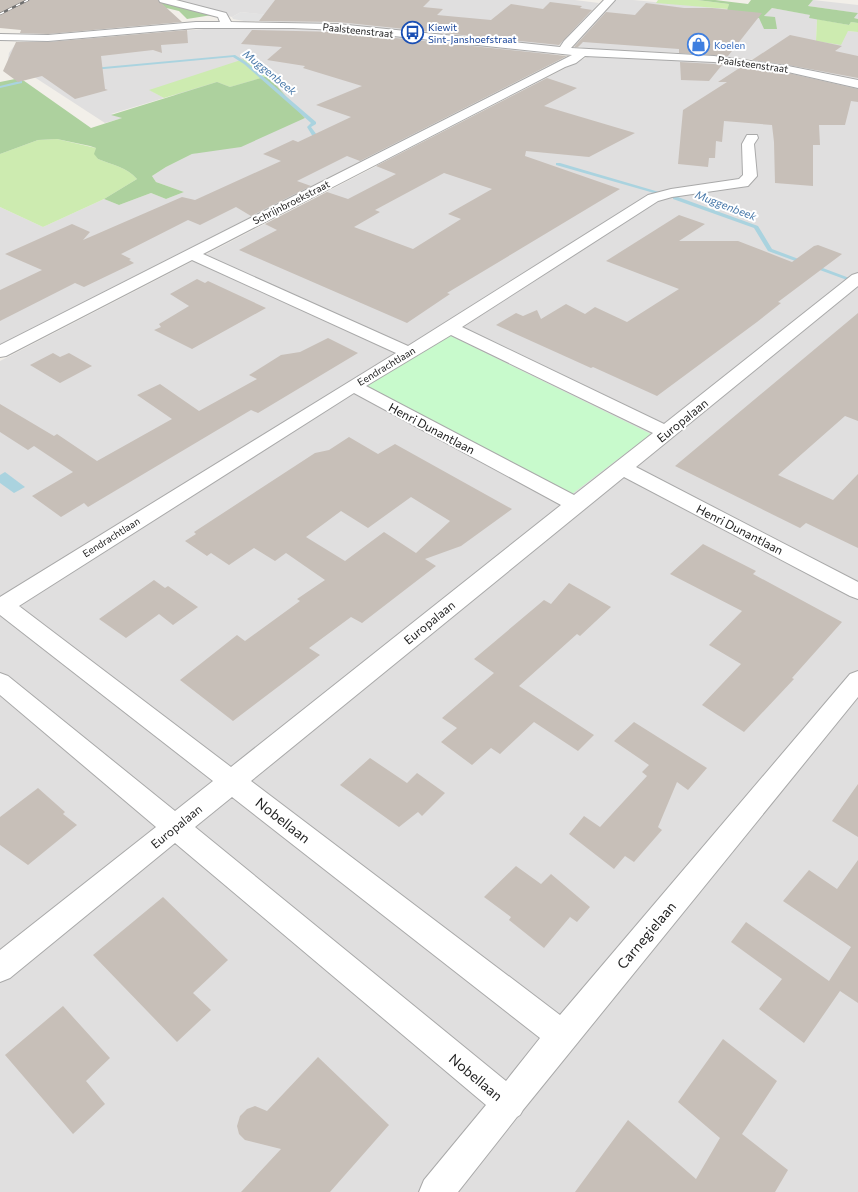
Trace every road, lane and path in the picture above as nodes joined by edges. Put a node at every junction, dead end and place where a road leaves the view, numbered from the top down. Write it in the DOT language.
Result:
graph roads {
  1 [pos="164,0"];
  2 [pos="610,0"];
  3 [pos="225,24"];
  4 [pos="0,37"];
  5 [pos="564,51"];
  6 [pos="582,53"];
  7 [pos="858,84"];
  8 [pos="752,138"];
  9 [pos="191,254"];
  10 [pos="858,278"];
  11 [pos="450,328"];
  12 [pos="0,352"];
  13 [pos="408,353"];
  14 [pos="353,386"];
  15 [pos="666,432"];
  16 [pos="622,468"];
  17 [pos="574,504"];
  18 [pos="858,591"];
  19 [pos="1,606"];
  20 [pos="858,680"];
  21 [pos="0,682"];
  22 [pos="233,781"];
  23 [pos="175,826"];
  24 [pos="0,968"];
  25 [pos="562,1036"];
  26 [pos="508,1104"];
  27 [pos="436,1192"];
  1 -- 3 [label="street"];
  2 -- 5 [label="street"];
  3 -- 4 [label="street, Paalsteenstraat"];
  3 -- 5 [label="street, Paalsteenstraat"];
  5 -- 6 [label="street, Paalsteenstraat"];
  6 -- 7 [label="street, Paalsteenstraat"];
  6 -- 9 [label="street, Schrijnbroekstraat"];
  8 -- 11 [label="street, Eendrachtlaan"];
  9 -- 12 [label="street, Schrijnbroekstraat"];
  9 -- 13 [label="street"];
  10 -- 15 [label="street, Europalaan"];
  11 -- 13 [label="street, Eendrachtlaan"];
  11 -- 15 [label="street"];
  13 -- 14 [label="street, Eendrachtlaan"];
  14 -- 17 [label="street, Henri Dunantlaan"];
  14 -- 19 [label="street, Eendrachtlaan"];
  15 -- 16 [label="street, Europalaan"];
  16 -- 17 [label="street, Europalaan"];
  16 -- 18 [label="street, Henri Dunantlaan"];
  17 -- 22 [label="street, Europalaan"];
  19 -- 22 [label="street, Nobellaan"];
  20 -- 25 [label="street, Carnegielaan"];
  21 -- 23 [label="street, Nobellaan"];
  22 -- 23 [label="street, Europalaan"];
  22 -- 25 [label="street, Nobellaan"];
  23 -- 24 [label="street, Europalaan"];
  23 -- 26 [label="street, Nobellaan"];
  25 -- 26 [label="street, Carnegielaan"];
  26 -- 27 [label="street, Carnegielaan"];
}
